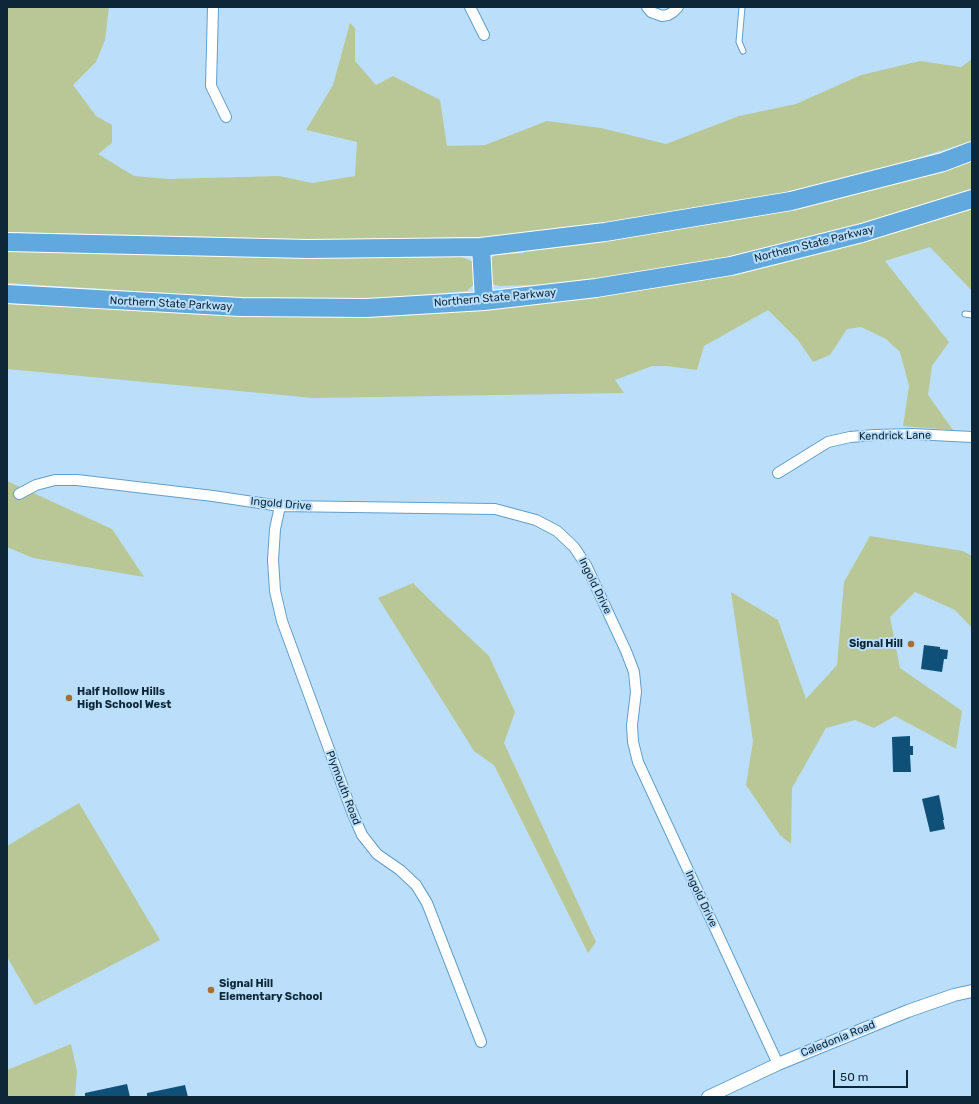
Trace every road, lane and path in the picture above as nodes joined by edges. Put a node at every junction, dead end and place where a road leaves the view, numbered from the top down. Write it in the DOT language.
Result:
graph roads {
  1 [pos="213,7"];
  2 [pos="470,7"];
  3 [pos="647,7"];
  4 [pos="678,7"];
  5 [pos="742,7"];
  6 [pos="484,34"];
  7 [pos="744,50"];
  8 [pos="226,117"];
  9 [pos="972,151"];
  10 [pos="972,199"];
  11 [pos="7,242"];
  12 [pos="481,247"];
  13 [pos="7,294"];
  14 [pos="484,301"];
  15 [pos="965,314"];
  16 [pos="972,315"];
  17 [pos="972,437"];
  18 [pos="778,473"];
  19 [pos="19,494"];
  20 [pos="280,506"];
  21 [pos="972,991"];
  22 [pos="481,1042"];
  23 [pos="778,1064"];
  24 [pos="708,1097"];
  1 -- 8 [label="street"];
  2 -- 6 [label="street"];
  3 -- 4 [label="street"];
  5 -- 7 [label="lane"];
  9 -- 12 [label="highway"];
  10 -- 14 [label="highway, Northern State Parkway"];
  11 -- 12 [label="highway"];
  12 -- 14 [label="highway"];
  13 -- 14 [label="highway, Northern State Parkway"];
  15 -- 16 [label="lane"];
  17 -- 18 [label="street, Kendrick Lane"];
  19 -- 20 [label="street, Ingold Drive"];
  20 -- 22 [label="street, Plymouth Road"];
  20 -- 23 [label="street, Ingold Drive"];
  21 -- 23 [label="street, Caledonia Road"];
  23 -- 24 [label="street, Caledonia Road"];
}
